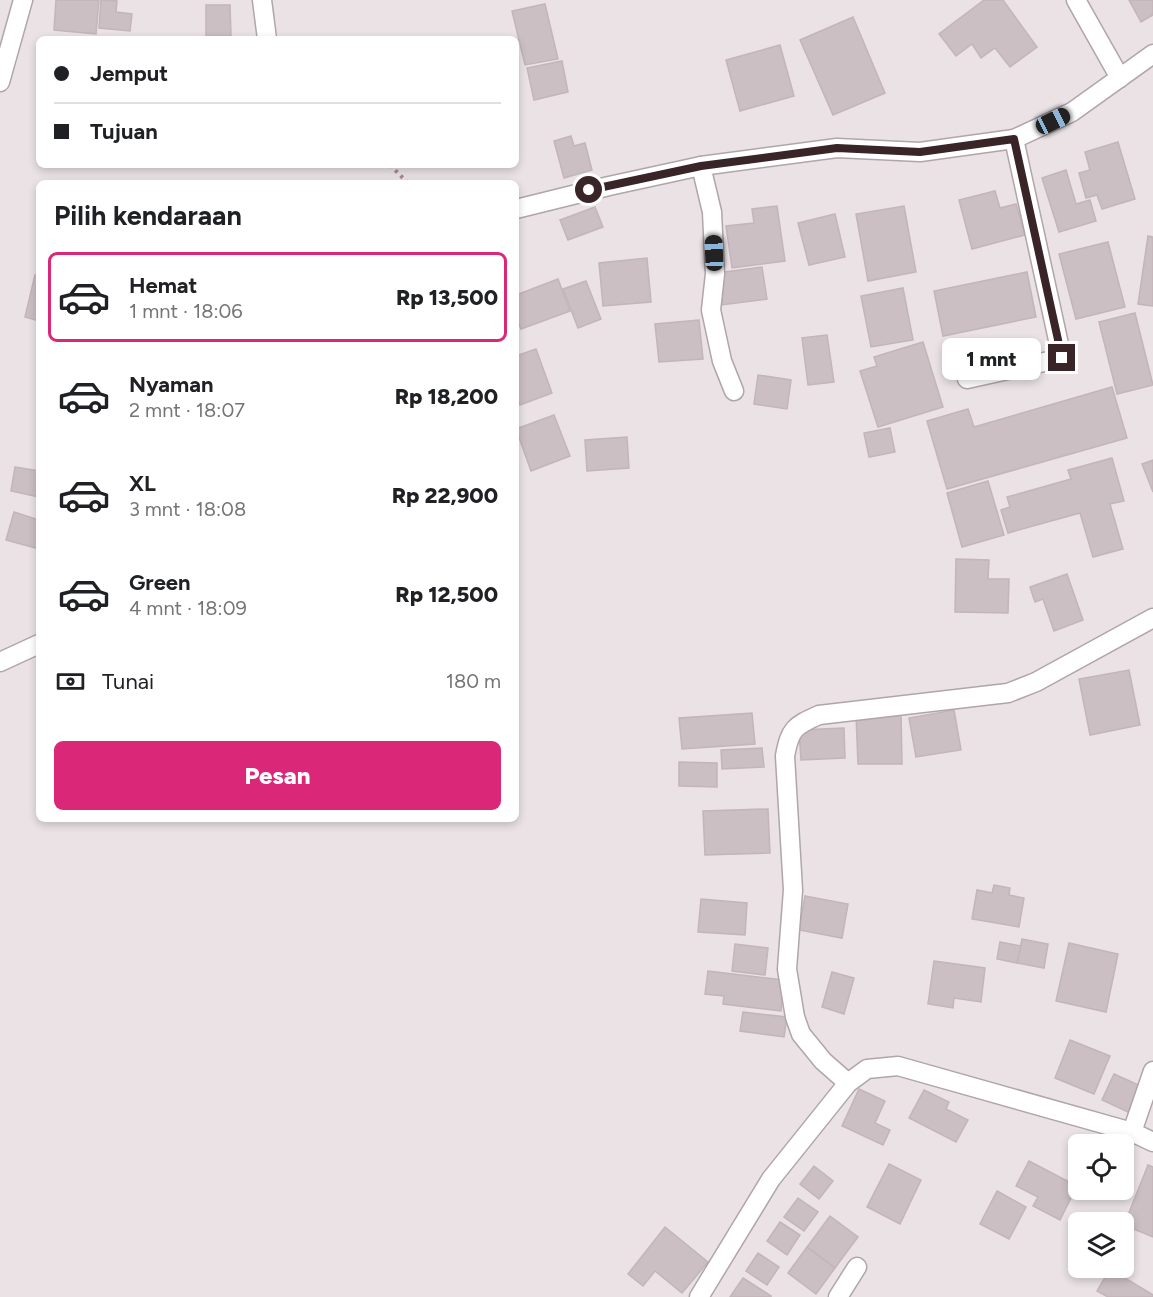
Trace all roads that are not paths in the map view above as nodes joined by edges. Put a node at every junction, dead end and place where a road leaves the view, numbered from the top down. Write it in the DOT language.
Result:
graph roads {
  1 [pos="23,0"];
  2 [pos="262,0"];
  3 [pos="1076,0"];
  4 [pos="267,36"];
  5 [pos="1153,54"];
  6 [pos="1120,78"];
  7 [pos="0,82"];
  8 [pos="1014,139"];
  9 [pos="701,166"];
  10 [pos="519,208"];
  11 [pos="968,379"];
  12 [pos="734,391"];
  13 [pos="1153,618"];
  14 [pos="36,645"];
  15 [pos="0,663"];
  16 [pos="1153,1071"];
  17 [pos="848,1083"];
  18 [pos="1132,1132"];
  19 [pos="1153,1142"];
  20 [pos="857,1267"];
  21 [pos="699,1297"];
  22 [pos="838,1297"];
  1 -- 7 [label="street"];
  2 -- 4 [label="street"];
  3 -- 6 [label="street"];
  5 -- 6 [label="street"];
  6 -- 8 [label="street"];
  8 -- 9 [label="street"];
  8 -- 11 [label="street"];
  9 -- 10 [label="street"];
  9 -- 12 [label="street"];
  13 -- 17 [label="street"];
  14 -- 15 [label="street"];
  16 -- 18 [label="street"];
  17 -- 18 [label="street"];
  17 -- 21 [label="street"];
  18 -- 19 [label="street"];
  20 -- 22 [label="street"];
}
